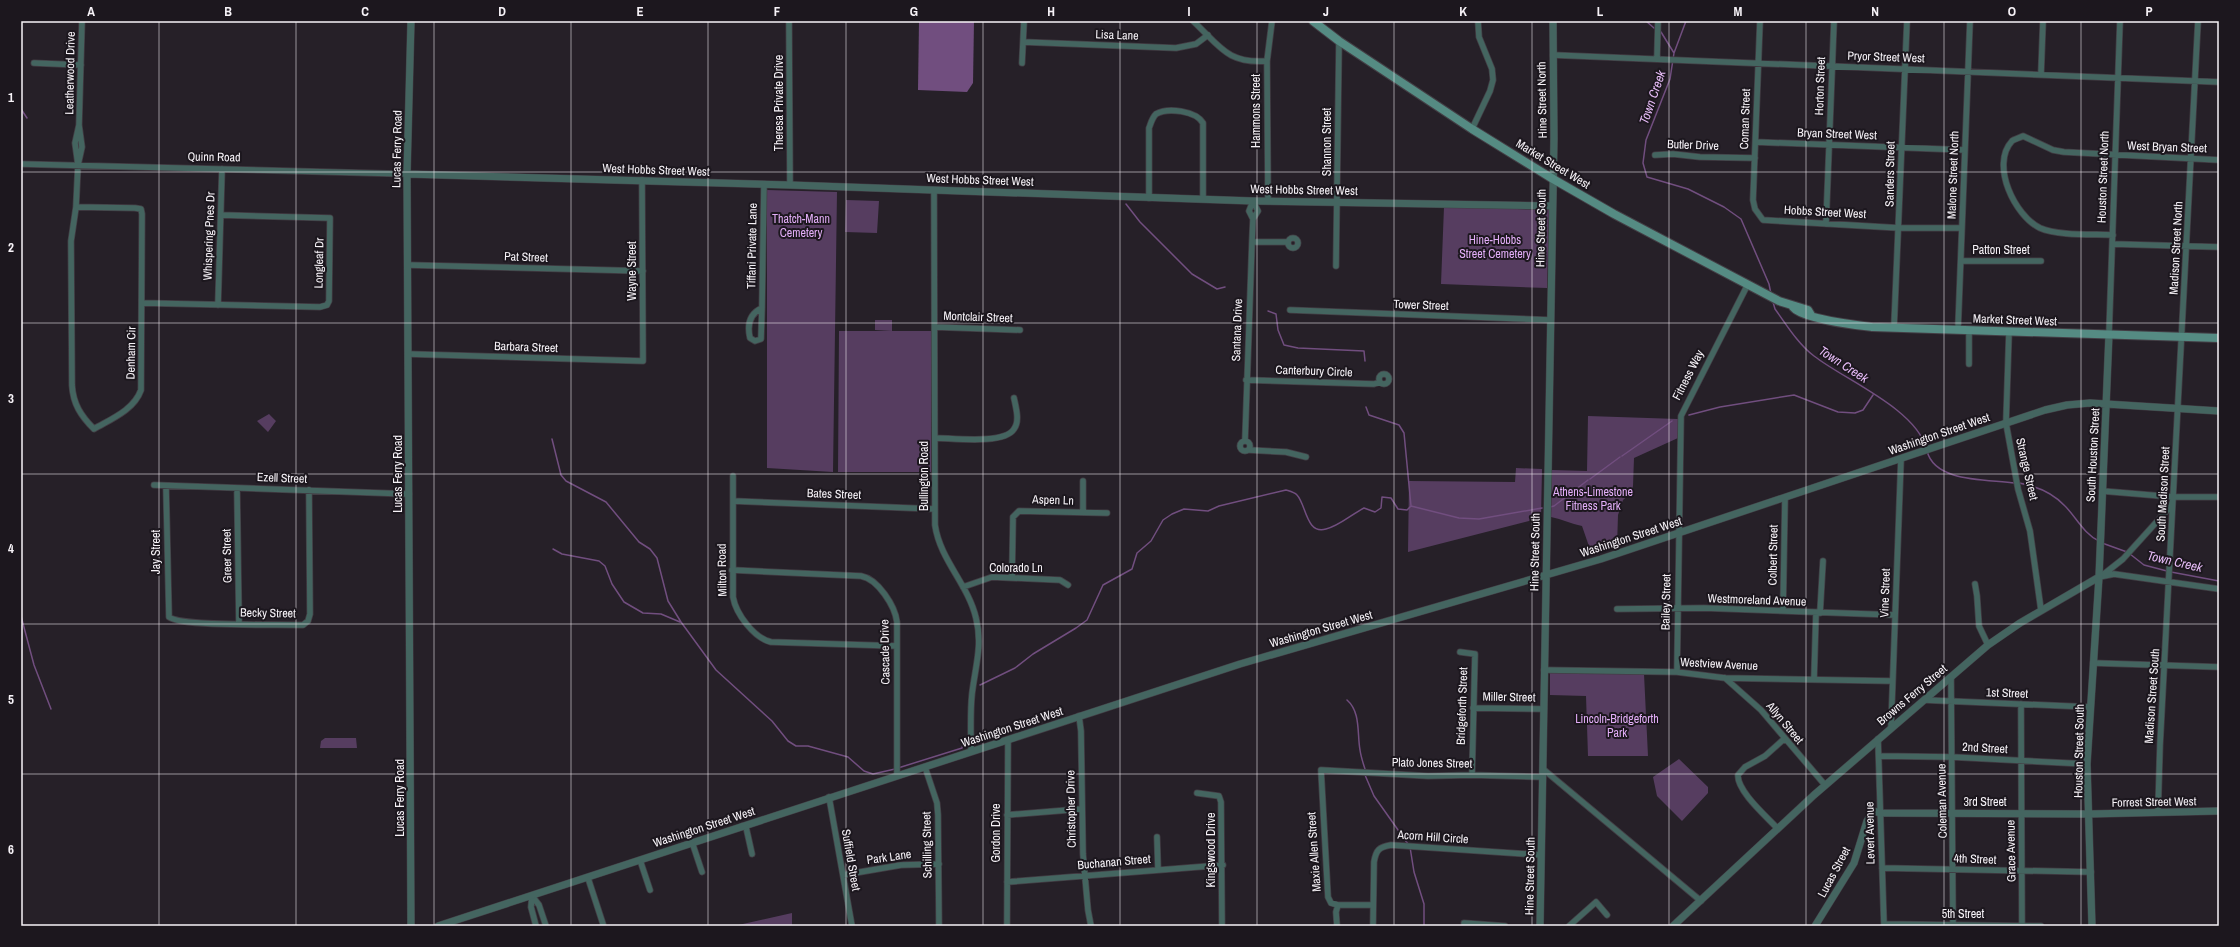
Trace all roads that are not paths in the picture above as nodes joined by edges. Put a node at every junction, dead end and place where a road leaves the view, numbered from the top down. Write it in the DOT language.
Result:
graph roads {
  1 [pos="82,21"];
  2 [pos="411,21"];
  3 [pos="789,21"];
  4 [pos="1024,21"];
  5 [pos="1193,21"];
  6 [pos="1272,21"];
  7 [pos="1313,21"];
  8 [pos="1478,21"];
  9 [pos="1553,21"];
  10 [pos="1658,21"];
  11 [pos="1760,21"];
  12 [pos="1834,21"];
  13 [pos="1907,21"];
  14 [pos="1970,21"];
  15 [pos="2043,21"];
  16 [pos="2120,21"];
  17 [pos="2198,21"];
  18 [pos="1208,35"];
  19 [pos="1339,41"];
  20 [pos="1023,42"];
  21 [pos="1553,55"];
  22 [pos="1657,59"];
  23 [pos="1267,61"];
  24 [pos="34,63"];
  25 [pos="1022,63"];
  26 [pos="1759,63"];
  27 [pos="81,65"];
  28 [pos="1832,66"];
  29 [pos="1905,69"];
  30 [pos="1968,72"];
  31 [pos="2041,74"];
  32 [pos="2118,78"];
  33 [pos="2194,81"];
  34 [pos="2219,82"];
  35 [pos="1472,129"];
  36 [pos="1756,142"];
  37 [pos="1829,145"];
  38 [pos="1901,148"];
  39 [pos="1965,150"];
  40 [pos="1655,155"];
  41 [pos="2115,156"];
  42 [pos="1755,158"];
  43 [pos="2191,159"];
  44 [pos="2219,160"];
  45 [pos="21,164"];
  46 [pos="78,165"];
  47 [pos="222,169"];
  48 [pos="407,174"];
  49 [pos="1553,179"];
  50 [pos="642,180"];
  51 [pos="764,184"];
  52 [pos="790,184"];
  53 [pos="934,190"];
  54 [pos="1149,198"];
  55 [pos="1203,199"];
  56 [pos="1253,201"];
  57 [pos="1268,201"];
  58 [pos="1337,202"];
  59 [pos="1552,206"];
  60 [pos="76,207"];
  61 [pos="220,215"];
  62 [pos="1759,217"];
  63 [pos="1826,224"];
  64 [pos="1900,228"];
  65 [pos="1962,228"];
  66 [pos="2113,236"];
  67 [pos="1252,242"];
  68 [pos="1288,242"];
  69 [pos="2113,244"];
  70 [pos="2186,246"];
  71 [pos="2219,247"];
  72 [pos="1961,262"];
  73 [pos="2041,262"];
  74 [pos="408,265"];
  75 [pos="1336,266"];
  76 [pos="643,271"];
  77 [pos="1748,284"];
  78 [pos="143,303"];
  79 [pos="218,305"];
  80 [pos="762,308"];
  81 [pos="1290,310"];
  82 [pos="1550,320"];
  83 [pos="935,326"];
  84 [pos="1894,327"];
  85 [pos="1958,329"];
  86 [pos="1020,330"];
  87 [pos="1970,331"];
  88 [pos="2009,332"];
  89 [pos="2109,334"];
  90 [pos="2183,337"];
  91 [pos="2219,338"];
  92 [pos="408,354"];
  93 [pos="643,361"];
  94 [pos="1969,364"];
  95 [pos="1246,380"];
  96 [pos="1380,382"];
  97 [pos="1014,398"];
  98 [pos="2107,404"];
  99 [pos="2178,408"];
  100 [pos="2219,411"];
  101 [pos="2006,423"];
  102 [pos="935,438"];
  103 [pos="1306,457"];
  104 [pos="1901,459"];
  105 [pos="733,476"];
  106 [pos="1083,481"];
  107 [pos="154,485"];
  108 [pos="166,486"];
  109 [pos="237,488"];
  110 [pos="309,490"];
  111 [pos="2102,491"];
  112 [pos="409,494"];
  113 [pos="2174,497"];
  114 [pos="2219,497"];
  115 [pos="1785,498"];
  116 [pos="733,501"];
  117 [pos="935,509"];
  118 [pos="1083,512"];
  119 [pos="1107,513"];
  120 [pos="1679,533"];
  121 [pos="1823,561"];
  122 [pos="732,570"];
  123 [pos="1546,576"];
  124 [pos="2099,577"];
  125 [pos="1012,578"];
  126 [pos="2170,579"];
  127 [pos="1975,584"];
  128 [pos="1068,585"];
  129 [pos="963,587"];
  130 [pos="2219,589"];
  131 [pos="1678,608"];
  132 [pos="1617,609"];
  133 [pos="2041,610"];
  134 [pos="1783,611"];
  135 [pos="1818,613"];
  136 [pos="1895,615"];
  137 [pos="168,617"];
  138 [pos="239,624"];
  139 [pos="1988,645"];
  140 [pos="897,646"];
  141 [pos="1460,652"];
  142 [pos="2093,663"];
  143 [pos="2166,666"];
  144 [pos="2219,667"];
  145 [pos="1544,670"];
  146 [pos="1677,672"];
  147 [pos="1951,677"];
  148 [pos="1725,678"];
  149 [pos="1814,679"];
  150 [pos="1892,681"];
  151 [pos="1924,700"];
  152 [pos="1952,703"];
  153 [pos="2020,704"];
  154 [pos="2090,707"];
  155 [pos="1473,708"];
  156 [pos="1544,709"];
  157 [pos="1079,716"];
  158 [pos="1891,728"];
  159 [pos="1784,739"];
  160 [pos="1878,739"];
  161 [pos="1008,740"];
  162 [pos="971,751"];
  163 [pos="1880,756"];
  164 [pos="1952,757"];
  165 [pos="2020,760"];
  166 [pos="2088,764"];
  167 [pos="925,766"];
  168 [pos="1542,769"];
  169 [pos="1321,770"];
  170 [pos="897,775"];
  171 [pos="1472,775"];
  172 [pos="1542,777"];
  173 [pos="1825,785"];
  174 [pos="1197,793"];
  175 [pos="829,797"];
  176 [pos="1081,809"];
  177 [pos="2219,811"];
  178 [pos="2158,812"];
  179 [pos="1881,813"];
  180 [pos="1952,813"];
  181 [pos="2021,814"];
  182 [pos="2089,814"];
  183 [pos="1007,815"];
  184 [pos="742,826"];
  185 [pos="1777,828"];
  186 [pos="1158,837"];
  187 [pos="692,842"];
  188 [pos="752,854"];
  189 [pos="1541,855"];
  190 [pos="640,860"];
  191 [pos="939,864"];
  192 [pos="1222,865"];
  193 [pos="1882,868"];
  194 [pos="1158,869"];
  195 [pos="1953,869"];
  196 [pos="2023,871"];
  197 [pos="702,872"];
  198 [pos="2091,872"];
  199 [pos="843,875"];
  200 [pos="1084,877"];
  201 [pos="588,878"];
  202 [pos="1007,882"];
  203 [pos="650,890"];
  204 [pos="532,896"];
  205 [pos="1701,901"];
  206 [pos="1338,905"];
  207 [pos="1373,905"];
  208 [pos="1607,915"];
  209 [pos="1464,923"];
  210 [pos="603,924"];
  211 [pos="1676,925"];
  212 [pos="1884,925"];
  213 [pos="1954,925"];
  214 [pos="411,926"];
  215 [pos="438,926"];
  216 [pos="536,926"];
  217 [pos="546,926"];
  218 [pos="852,926"];
  219 [pos="939,926"];
  220 [pos="1007,926"];
  221 [pos="1091,926"];
  222 [pos="1222,926"];
  223 [pos="1337,926"];
  224 [pos="1373,926"];
  225 [pos="1505,926"];
  226 [pos="1540,926"];
  227 [pos="1569,926"];
  228 [pos="1815,926"];
  229 [pos="2022,926"];
  230 [pos="2041,926"];
  231 [pos="2092,926"];
  1 -- 27 [label="street, Leatherwood Drive"];
  2 -- 48 [label="street, Lucas Ferry Road"];
  3 -- 52 [label="street, Theresa Private Drive"];
  4 -- 20 [label="street"];
  5 -- 18 [label="street"];
  6 -- 23 [label="street, Hammons Street"];
  7 -- 19 [label="main road, Market Street West"];
  8 -- 35 [label="street"];
  9 -- 21 [label="street, Hine Street North"];
  10 -- 22 [label="street"];
  11 -- 26 [label="street, Coman Street"];
  12 -- 28 [label="street, Horton Street"];
  13 -- 29 [label="street, Sanders Street"];
  14 -- 30 [label="street, Malone Street North"];
  15 -- 31 [label="street"];
  16 -- 32 [label="street, Houston Street North"];
  17 -- 33 [label="street"];
  18 -- 20 [label="street, Lisa Lane"];
  18 -- 23 [label="street"];
  19 -- 35 [label="main road, Market Street West"];
  19 -- 58 [label="street, Shannon Street"];
  20 -- 25 [label="street"];
  21 -- 22 [label="street, Pryor Street West"];
  21 -- 49 [label="street, Hine Street North"];
  22 -- 26 [label="street, Pryor Street West"];
  23 -- 57 [label="street, Hammons Street"];
  24 -- 27 [label="street"];
  26 -- 28 [label="street, Pryor Street West"];
  26 -- 36 [label="street, Coman Street"];
  27 -- 46 [label="street, Leatherwood Drive"];
  28 -- 29 [label="street, Pryor Street West"];
  28 -- 37 [label="street, Horton Street"];
  29 -- 30 [label="street, Pryor Street West"];
  29 -- 38 [label="street, Sanders Street"];
  30 -- 31 [label="street, Pryor Street West"];
  30 -- 39 [label="street, Malone Street North"];
  31 -- 32 [label="street, Pryor Street West"];
  32 -- 33 [label="street, Pryor Street West"];
  32 -- 41 [label="street, Houston Street North"];
  33 -- 34 [label="street, Pryor Street West"];
  33 -- 43 [label="street, Madison Street North"];
  35 -- 49 [label="main road, Market Street West"];
  36 -- 37 [label="street, Bryan Street West"];
  36 -- 42 [label="street, Coman Street"];
  37 -- 38 [label="street, Bryan Street West"];
  37 -- 63 [label="street, Horton Street"];
  38 -- 39 [label="street, Bryan Street West"];
  38 -- 64 [label="street, Sanders Street"];
  39 -- 65 [label="street, Malone Street North"];
  40 -- 42 [label="street, Butler Drive"];
  41 -- 43 [label="street, West Bryan Street"];
  41 -- 66 [label="street, Houston Street North"];
  41 -- 66 [label="street, West Bryan Street"];
  42 -- 62 [label="street, Coman Street"];
  43 -- 44 [label="street, West Bryan Street"];
  43 -- 70 [label="street, Madison Street North"];
  45 -- 46 [label="street, Quinn Road"];
  46 -- 47 [label="street, Quinn Road"];
  46 -- 60 [label="street, Denham Cir"];
  47 -- 48 [label="street, Quinn Road"];
  47 -- 61 [label="street, Whispering Pnes Dr"];
  48 -- 50 [label="street, West Hobbs Street West"];
  48 -- 74 [label="street, Lucas Ferry Road"];
  49 -- 59 [label="street, Hine Street South"];
  49 -- 77 [label="main road, Market Street West"];
  50 -- 51 [label="street, West Hobbs Street West"];
  50 -- 76 [label="street, Wayne Street"];
  51 -- 52 [label="street, West Hobbs Street West"];
  51 -- 80 [label="street, Tiffani Private Lane"];
  52 -- 53 [label="street, West Hobbs Street West"];
  53 -- 54 [label="street, West Hobbs Street West"];
  53 -- 83 [label="street, Bullington Road"];
  54 -- 55 [label="street, West Hobbs Street West"];
  54 -- 55 [label="street"];
  55 -- 56 [label="street, West Hobbs Street West"];
  56 -- 57 [label="street, West Hobbs Street West"];
  56 -- 67 [label="street, Santana Drive"];
  57 -- 58 [label="street, West Hobbs Street West"];
  58 -- 59 [label="street, West Hobbs Street West"];
  58 -- 75 [label="street, Shannon Street"];
  59 -- 82 [label="street, Hine Street South"];
  60 -- 78 [label="street, Denham Cir"];
  60 -- 78 [label="street, Denham Cir"];
  61 -- 79 [label="street, Whispering Pnes Dr"];
  61 -- 79 [label="street, Longleaf Dr"];
  62 -- 63 [label="street, Hobbs Street West"];
  63 -- 64 [label="street, Hobbs Street West"];
  64 -- 65 [label="street, Hobbs Street West"];
  64 -- 84 [label="street, Sanders Street"];
  65 -- 72 [label="street, Malone Street North"];
  66 -- 69 [label="street, Houston Street North"];
  67 -- 68 [label="street"];
  67 -- 95 [label="street, Santana Drive"];
  69 -- 70 [label="street"];
  69 -- 89 [label="street, Houston Street North"];
  70 -- 71 [label="street"];
  70 -- 90 [label="street, Madison Street North"];
  72 -- 73 [label="street, Patton Street"];
  72 -- 85 [label="street, Malone Street North"];
  74 -- 76 [label="street, Pat Street"];
  74 -- 92 [label="street, Lucas Ferry Road"];
  76 -- 93 [label="street, Wayne Street"];
  77 -- 84 [label="main road, Market Street West"];
  77 -- 120 [label="street, Fitness Way"];
  78 -- 79 [label="street, Longleaf Dr"];
  80 -- 80 [label="street, Tiffani Private Lane"];
  81 -- 82 [label="street, Tower Street"];
  82 -- 123 [label="street, Hine Street South"];
  83 -- 86 [label="street, Montclair Street"];
  83 -- 102 [label="street, Bullington Road"];
  84 -- 85 [label="main road, Market Street West"];
  85 -- 87 [label="main road, Market Street West"];
  87 -- 88 [label="main road, Market Street West"];
  87 -- 94 [label="street"];
  88 -- 89 [label="main road, Market Street West"];
  88 -- 101 [label="street, Strange Street"];
  89 -- 90 [label="main road, Market Street West"];
  89 -- 98 [label="street, South Houston Street"];
  90 -- 91 [label="main road, Market Street West"];
  90 -- 99 [label="street"];
  92 -- 93 [label="street, Barbara Street"];
  92 -- 112 [label="street, Lucas Ferry Road"];
  95 -- 96 [label="street, Canterbury Circle"];
  95 -- 103 [label="street, Santana Drive"];
  97 -- 102 [label="street"];
  98 -- 99 [label="street, Washington Street West"];
  98 -- 101 [label="street, Washington Street West"];
  98 -- 111 [label="street, South Houston Street"];
  99 -- 100 [label="street, Washington Street West"];
  99 -- 113 [label="street, South Madison Street"];
  101 -- 104 [label="street, Washington Street West"];
  101 -- 133 [label="street, Strange Street"];
  102 -- 117 [label="street, Bullington Road"];
  104 -- 115 [label="street, Washington Street West"];
  104 -- 136 [label="street, Vine Street"];
  105 -- 116 [label="street, Milton Road"];
  106 -- 118 [label="street"];
  107 -- 108 [label="street, Ezell Street"];
  108 -- 109 [label="street, Ezell Street"];
  108 -- 137 [label="street, Jay Street"];
  109 -- 110 [label="street, Ezell Street"];
  109 -- 138 [label="street, Greer Street"];
  110 -- 112 [label="street, Ezell Street"];
  110 -- 138 [label="street, Becky Street"];
  111 -- 113 [label="street"];
  111 -- 124 [label="street, South Houston Street"];
  112 -- 214 [label="street, Lucas Ferry Road"];
  113 -- 114 [label="street"];
  113 -- 124 [label="street, Browns Ferry Street"];
  113 -- 126 [label="street, South Madison Street"];
  115 -- 120 [label="street, Washington Street West"];
  115 -- 134 [label="street, Colbert Street"];
  116 -- 117 [label="street, Bates Street"];
  116 -- 122 [label="street, Milton Road"];
  117 -- 129 [label="street, Bullington Road"];
  118 -- 119 [label="street, Aspen Ln"];
  118 -- 125 [label="street, Aspen Ln"];
  120 -- 123 [label="street, Washington Street West"];
  120 -- 131 [label="street, Bailey Street"];
  121 -- 135 [label="street"];
  122 -- 140 [label="street, Milton Road"];
  122 -- 140 [label="street, Cascade Drive"];
  123 -- 145 [label="street, Hine Street South"];
  123 -- 157 [label="street, Washington Street West"];
  124 -- 126 [label="street"];
  124 -- 133 [label="street, Browns Ferry Street"];
  124 -- 142 [label="street, Houston Street South"];
  125 -- 128 [label="street, Colorado Ln"];
  125 -- 129 [label="street, Colorado Ln"];
  126 -- 130 [label="street"];
  126 -- 143 [label="street, Madison Street South"];
  127 -- 139 [label="street"];
  129 -- 162 [label="street, Bullington Road"];
  131 -- 132 [label="street, Westmoreland Avenue"];
  131 -- 134 [label="street, Westmoreland Avenue"];
  131 -- 146 [label="street, Bailey Street"];
  133 -- 139 [label="street, Browns Ferry Street"];
  134 -- 135 [label="street, Westmoreland Avenue"];
  135 -- 136 [label="street, Westmoreland Avenue"];
  135 -- 149 [label="street"];
  136 -- 150 [label="street, Vine Street"];
  137 -- 138 [label="street, Becky Street"];
  139 -- 147 [label="street, Browns Ferry Street"];
  140 -- 170 [label="street, Cascade Drive"];
  141 -- 155 [label="street, Bridgeforth Street"];
  142 -- 143 [label="street"];
  142 -- 154 [label="street, Houston Street South"];
  143 -- 144 [label="street"];
  143 -- 178 [label="street, Madison Street South"];
  145 -- 146 [label="street, Westview Avenue"];
  145 -- 156 [label="street, Hine Street South"];
  146 -- 148 [label="street, Westview Avenue"];
  147 -- 151 [label="street, Browns Ferry Street"];
  147 -- 152 [label="street, Coleman Avenue"];
  148 -- 149 [label="street, Westview Avenue"];
  148 -- 159 [label="street, Allyn Street"];
  149 -- 150 [label="street, Westview Avenue"];
  150 -- 158 [label="street, Vine Street"];
  151 -- 152 [label="street, 1st Street"];
  151 -- 158 [label="street, Browns Ferry Street"];
  152 -- 153 [label="street, 1st Street"];
  152 -- 164 [label="street, Coleman Avenue"];
  153 -- 154 [label="street, 1st Street"];
  153 -- 165 [label="street, Grace Avenue"];
  154 -- 166 [label="street, Houston Street South"];
  155 -- 156 [label="street, Miller Street"];
  155 -- 171 [label="street, Bridgeforth Street"];
  156 -- 168 [label="street, Hine Street South"];
  157 -- 161 [label="street, Washington Street West"];
  157 -- 176 [label="street, Christopher Drive"];
  158 -- 160 [label="street, Browns Ferry Street"];
  159 -- 173 [label="street, Allyn Street"];
  159 -- 185 [label="street"];
  160 -- 163 [label="street, Levert Avenue"];
  160 -- 173 [label="street, Browns Ferry Street"];
  161 -- 162 [label="street, Washington Street West"];
  161 -- 183 [label="street, Gordon Drive"];
  162 -- 167 [label="street, Washington Street West"];
  163 -- 164 [label="street, 2nd Street"];
  163 -- 179 [label="street, Levert Avenue"];
  164 -- 165 [label="street, 2nd Street"];
  164 -- 180 [label="street, Coleman Avenue"];
  165 -- 166 [label="street, 2nd Street"];
  165 -- 181 [label="street, Grace Avenue"];
  166 -- 182 [label="street, Houston Street South"];
  167 -- 170 [label="street, Washington Street West"];
  167 -- 191 [label="street, Schilling Street"];
  168 -- 172 [label="street, Hine Street South"];
  168 -- 205 [label="street"];
  169 -- 171 [label="street, Plato Jones Street"];
  169 -- 206 [label="street, Maxie Allen Street"];
  170 -- 175 [label="street, Washington Street West"];
  171 -- 172 [label="street, Plato Jones Street"];
  172 -- 189 [label="street, Hine Street South"];
  173 -- 185 [label="street, Browns Ferry Street"];
  174 -- 192 [label="street, Kingswood Drive"];
  175 -- 184 [label="street, Washington Street West"];
  175 -- 199 [label="street, Suffield Street"];
  176 -- 183 [label="street"];
  176 -- 200 [label="street, Christopher Drive"];
  177 -- 178 [label="street, Forrest Street West"];
  178 -- 182 [label="street, Forrest Street West"];
  179 -- 180 [label="street, 3rd Street"];
  179 -- 193 [label="street, Levert Avenue"];
  179 -- 228 [label="street, Lucas Street"];
  180 -- 181 [label="street, 3rd Street"];
  180 -- 195 [label="street, Coleman Avenue"];
  181 -- 182 [label="street, 3rd Street"];
  181 -- 196 [label="street, Grace Avenue"];
  182 -- 198 [label="street, Houston Street South"];
  183 -- 202 [label="street, Gordon Drive"];
  184 -- 187 [label="street, Washington Street West"];
  184 -- 188 [label="street"];
  185 -- 205 [label="street, Browns Ferry Street"];
  186 -- 194 [label="street"];
  187 -- 190 [label="street, Washington Street West"];
  187 -- 197 [label="street"];
  189 -- 207 [label="street, Acorn Hill Circle"];
  189 -- 226 [label="street, Hine Street South"];
  190 -- 201 [label="street, Washington Street West"];
  190 -- 203 [label="street"];
  191 -- 199 [label="street, Park Lane"];
  191 -- 219 [label="street, Schilling Street"];
  192 -- 194 [label="street, Buchanan Street"];
  192 -- 222 [label="street, Kingswood Drive"];
  193 -- 195 [label="street, 4th Street"];
  193 -- 212 [label="street, Levert Avenue"];
  194 -- 200 [label="street, Buchanan Street"];
  195 -- 196 [label="street, 4th Street"];
  195 -- 213 [label="street, Coleman Avenue"];
  196 -- 198 [label="street, 4th Street"];
  196 -- 229 [label="street, Grace Avenue"];
  198 -- 231 [label="street, Houston Street South"];
  199 -- 218 [label="street, Suffield Street"];
  200 -- 202 [label="street, Buchanan Street"];
  200 -- 221 [label="street, Christopher Drive"];
  201 -- 204 [label="street, Washington Street West"];
  201 -- 210 [label="street"];
  202 -- 220 [label="street, Gordon Drive"];
  204 -- 215 [label="street, Washington Street West"];
  204 -- 216 [label="street"];
  204 -- 217 [label="street"];
  205 -- 211 [label="street, Browns Ferry Street"];
  206 -- 207 [label="street"];
  206 -- 223 [label="street"];
  207 -- 224 [label="street, Acorn Hill Circle"];
  208 -- 227 [label="street"];
  209 -- 225 [label="street"];
  212 -- 213 [label="street, 5th Street"];
  213 -- 229 [label="street, 5th Street"];
  229 -- 230 [label="street, 5th Street"];
}
